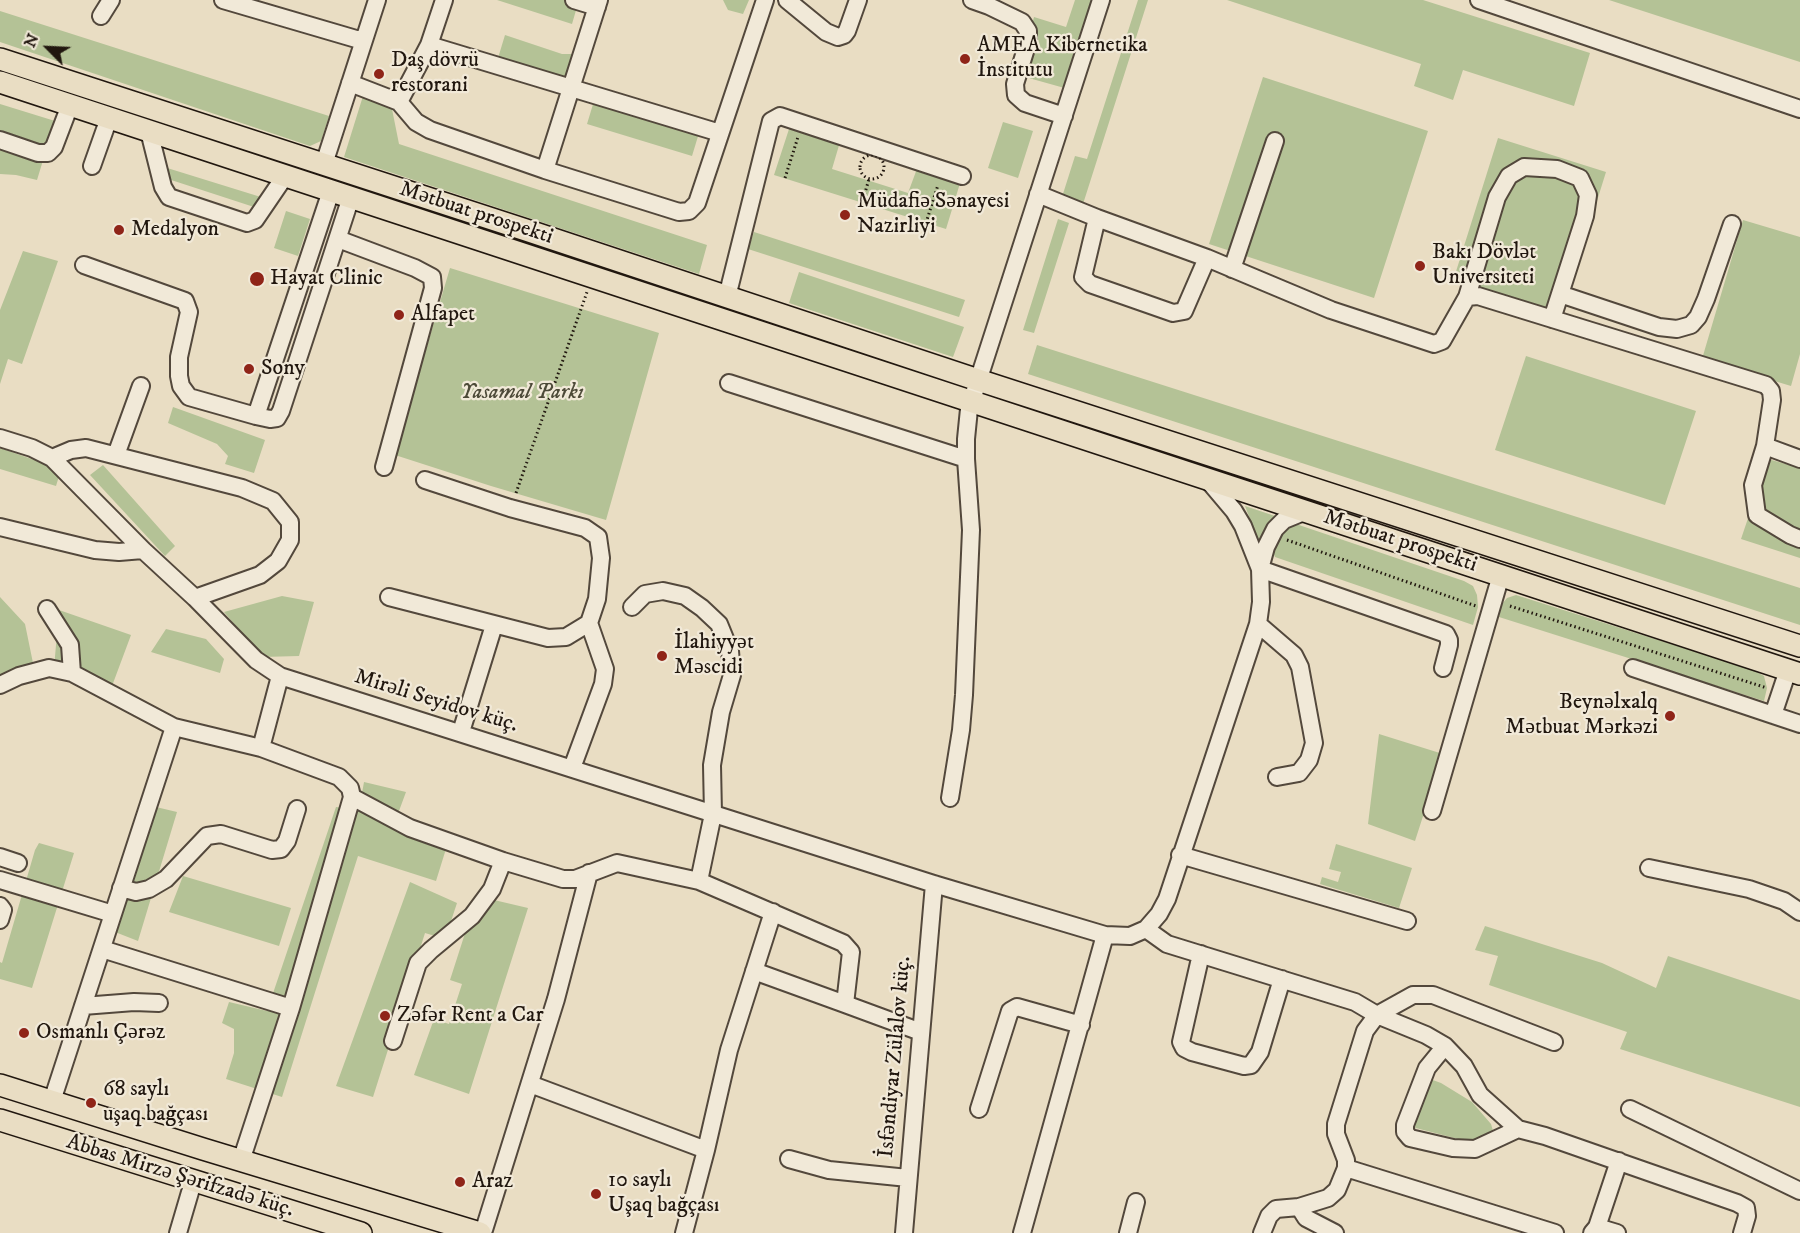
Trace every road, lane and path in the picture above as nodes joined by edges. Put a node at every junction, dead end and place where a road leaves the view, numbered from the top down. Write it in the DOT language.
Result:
graph roads {
  1 [pos="111,0"];
  2 [pos="223,0"];
  3 [pos="377,0"];
  4 [pos="444,0"];
  5 [pos="574,0"];
  6 [pos="765,0"];
  7 [pos="787,0"];
  8 [pos="858,0"];
  9 [pos="972,0"];
  10 [pos="1101,0"];
  11 [pos="1479,0"];
  12 [pos="598,4"];
  13 [pos="100,16"];
  14 [pos="363,41"];
  15 [pos="429,45"];
  16 [pos="0,59"];
  17 [pos="0,82"];
  18 [pos="350,84"];
  19 [pos="571,87"];
  20 [pos="399,102"];
  21 [pos="70,105"];
  22 [pos="1800,108"];
  23 [pos="1064,116"];
  24 [pos="109,118"];
  25 [pos="149,131"];
  26 [pos="720,133"];
  27 [pos="798,137"];
  28 [pos="0,140"];
  29 [pos="1275,141"];
  30 [pos="854,154"];
  31 [pos="865,157"];
  32 [pos="324,164"];
  33 [pos="92,166"];
  34 [pos="545,170"];
  35 [pos="285,176"];
  36 [pos="962,176"];
  37 [pos="785,178"];
  38 [pos="869,178"];
  39 [pos="939,182"];
  40 [pos="331,191"];
  41 [pos="1038,194"];
  42 [pos="351,197"];
  43 [pos="862,203"];
  44 [pos="1097,218"];
  45 [pos="926,224"];
  46 [pos="1732,224"];
  47 [pos="338,239"];
  48 [pos="1207,258"];
  49 [pos="84,265"];
  50 [pos="1233,269"];
  51 [pos="592,277"];
  52 [pos="1560,294"];
  53 [pos="727,297"];
  54 [pos="1467,297"];
  55 [pos="1552,319"];
  56 [pos="981,370"];
  57 [pos="729,383"];
  58 [pos="141,386"];
  59 [pos="971,401"];
  60 [pos="256,416"];
  61 [pos="0,438"];
  62 [pos="1765,446"];
  63 [pos="116,455"];
  64 [pos="52,458"];
  65 [pos="966,459"];
  66 [pos="1800,459"];
  67 [pos="384,468"];
  68 [pos="1206,478"];
  69 [pos="425,480"];
  70 [pos="510,508"];
  71 [pos="1306,511"];
  72 [pos="0,527"];
  73 [pos="1278,537"];
  74 [pos="1800,539"];
  75 [pos="143,550"];
  76 [pos="1260,569"];
  77 [pos="1501,575"];
  78 [pos="389,597"];
  79 [pos="195,598"];
  80 [pos="1502,604"];
  81 [pos="632,607"];
  82 [pos="1478,607"];
  83 [pos="47,609"];
  84 [pos="589,623"];
  85 [pos="1258,624"];
  86 [pos="494,625"];
  87 [pos="1800,646"];
  88 [pos="1443,668"];
  89 [pos="1633,668"];
  90 [pos="1794,672"];
  91 [pos="72,674"];
  92 [pos="280,676"];
  93 [pos="0,685"];
  94 [pos="1767,688"];
  95 [pos="1773,715"];
  96 [pos="1800,724"];
  97 [pos="174,727"];
  98 [pos="460,732"];
  99 [pos="261,748"];
  100 [pos="572,768"];
  101 [pos="1277,777"];
  102 [pos="352,797"];
  103 [pos="950,798"];
  104 [pos="297,809"];
  105 [pos="1432,811"];
  106 [pos="712,814"];
  107 [pos="1180,855"];
  108 [pos="0,857"];
  109 [pos="503,861"];
  110 [pos="18,862"];
  111 [pos="1649,868"];
  112 [pos="589,873"];
  113 [pos="0,880"];
  114 [pos="699,880"];
  115 [pos="934,884"];
  116 [pos="121,888"];
  117 [pos="0,906"];
  118 [pos="772,912"];
  119 [pos="1800,912"];
  120 [pos="113,914"];
  121 [pos="0,920"];
  122 [pos="1407,921"];
  123 [pos="1146,929"];
  124 [pos="1105,934"];
  125 [pos="102,949"];
  126 [pos="1202,954"];
  127 [pos="754,971"];
  128 [pos="1282,979"];
  129 [pos="159,1003"];
  130 [pos="845,1004"];
  131 [pos="83,1006"];
  132 [pos="291,1008"];
  133 [pos="1377,1015"];
  134 [pos="1081,1024"];
  135 [pos="921,1032"];
  136 [pos="393,1041"];
  137 [pos="1554,1042"];
  138 [pos="1445,1046"];
  139 [pos="530,1084"];
  140 [pos="0,1085"];
  141 [pos="52,1101"];
  142 [pos="979,1109"];
  143 [pos="1630,1109"];
  144 [pos="0,1120"];
  145 [pos="1518,1130"];
  146 [pos="203,1149"];
  147 [pos="706,1150"];
  148 [pos="789,1159"];
  149 [pos="241,1161"];
  150 [pos="1619,1161"];
  151 [pos="1346,1168"];
  152 [pos="908,1178"];
  153 [pos="193,1182"];
  154 [pos="1800,1191"];
  155 [pos="1136,1202"];
  156 [pos="1299,1207"];
  157 [pos="1594,1230"];
  158 [pos="178,1233"];
  159 [pos="361,1233"];
  160 [pos="482,1233"];
  161 [pos="684,1233"];
  162 [pos="904,1233"];
  163 [pos="1022,1233"];
  164 [pos="1128,1233"];
  165 [pos="1262,1233"];
  166 [pos="1335,1233"];
  167 [pos="1555,1233"];
  168 [pos="1617,1233"];
  169 [pos="1742,1233"];
  1 -- 13 [label="street"];
  2 -- 14 [label="street"];
  3 -- 14 [label="street"];
  4 -- 15 [label="street"];
  5 -- 12 [label="street"];
  6 -- 26 [label="street"];
  7 -- 8 [label="street"];
  9 -- 23 [label="street"];
  10 -- 23 [label="street"];
  11 -- 22 [label="street"];
  12 -- 19 [label="street"];
  14 -- 18 [label="street"];
  15 -- 19 [label="street"];
  15 -- 20 [label="street"];
  16 -- 32 [label="main road, Mətbuat prospekti"];
  17 -- 21 [label="main road, Mətbuat prospekti"];
  18 -- 20 [label="street"];
  18 -- 32 [label="street"];
  19 -- 26 [label="street"];
  19 -- 34 [label="street"];
  20 -- 34 [label="street"];
  21 -- 24 [label="main road, Mətbuat prospekti"];
  21 -- 28 [label="street"];
  23 -- 41 [label="street"];
  24 -- 25 [label="main road, Mətbuat prospekti"];
  24 -- 33 [label="street"];
  25 -- 35 [label="main road, Mətbuat prospekti"];
  25 -- 35 [label="street"];
  26 -- 34 [label="street"];
  27 -- 37 [label="path"];
  29 -- 50 [label="street"];
  30 -- 31 [label="path"];
  31 -- 38 [label="path"];
  31 -- 38 [label="path"];
  32 -- 53 [label="main road, Mətbuat prospekti"];
  35 -- 40 [label="main road, Mətbuat prospekti"];
  36 -- 53 [label="street"];
  38 -- 43 [label="path"];
  39 -- 45 [label="path"];
  40 -- 42 [label="main road, Mətbuat prospekti"];
  40 -- 60 [label="street"];
  41 -- 44 [label="street"];
  41 -- 56 [label="street"];
  42 -- 47 [label="street"];
  42 -- 51 [label="main road, Mətbuat prospekti"];
  44 -- 48 [label="street"];
  44 -- 48 [label="street"];
  46 -- 52 [label="street"];
  47 -- 60 [label="street"];
  47 -- 67 [label="street"];
  48 -- 50 [label="street"];
  49 -- 60 [label="street"];
  50 -- 54 [label="street"];
  51 -- 59 [label="main road, Mətbuat prospekti"];
  51 -- 70 [label="path"];
  52 -- 54 [label="street"];
  52 -- 55 [label="street"];
  53 -- 56 [label="main road, Mətbuat prospekti"];
  54 -- 55 [label="street"];
  55 -- 62 [label="street"];
  56 -- 59 [label="street"];
  56 -- 87 [label="main road, Mətbuat prospekti"];
  57 -- 65 [label="street"];
  58 -- 63 [label="street"];
  59 -- 65 [label="street"];
  59 -- 68 [label="main road, Mətbuat prospekti"];
  61 -- 64 [label="street, Mirəli Seyidov küç."];
  62 -- 66 [label="street"];
  62 -- 74 [label="street"];
  63 -- 64 [label="street"];
  63 -- 79 [label="street"];
  64 -- 75 [label="street, Mirəli Seyidov küç."];
  65 -- 103 [label="street"];
  68 -- 71 [label="main road, Mətbuat prospekti"];
  68 -- 76 [label="street"];
  69 -- 70 [label="street"];
  70 -- 84 [label="street"];
  71 -- 76 [label="street"];
  71 -- 77 [label="main road, Mətbuat prospekti"];
  72 -- 75 [label="street"];
  73 -- 82 [label="path"];
  75 -- 79 [label="street, Mirəli Seyidov küç."];
  76 -- 85 [label="street"];
  76 -- 88 [label="street"];
  77 -- 90 [label="main road, Mətbuat prospekti"];
  77 -- 105 [label="street"];
  78 -- 86 [label="street"];
  79 -- 92 [label="street, Mirəli Seyidov küç."];
  80 -- 94 [label="path"];
  81 -- 106 [label="street"];
  83 -- 91 [label="street"];
  84 -- 86 [label="street"];
  84 -- 100 [label="street"];
  85 -- 101 [label="street"];
  85 -- 107 [label="street"];
  86 -- 98 [label="street"];
  89 -- 95 [label="street"];
  90 -- 95 [label="street"];
  91 -- 93 [label="street"];
  91 -- 97 [label="street"];
  92 -- 98 [label="street, Mirəli Seyidov küç."];
  92 -- 99 [label="street"];
  95 -- 96 [label="street"];
  97 -- 99 [label="street"];
  97 -- 116 [label="street"];
  98 -- 100 [label="street, Mirəli Seyidov küç."];
  99 -- 102 [label="street"];
  100 -- 106 [label="street, Mirəli Seyidov küç."];
  102 -- 109 [label="street"];
  102 -- 132 [label="street"];
  104 -- 116 [label="street"];
  106 -- 114 [label="street"];
  106 -- 115 [label="street, Mirəli Seyidov küç."];
  107 -- 122 [label="street"];
  107 -- 123 [label="street"];
  108 -- 110 [label="street"];
  109 -- 112 [label="street"];
  109 -- 136 [label="street"];
  111 -- 119 [label="street"];
  112 -- 114 [label="street"];
  112 -- 139 [label="street"];
  113 -- 120 [label="street"];
  114 -- 118 [label="street"];
  115 -- 124 [label="street, Mirəli Seyidov küç."];
  115 -- 135 [label="street, İsfəndiyar Zülalov küç."];
  116 -- 120 [label="street"];
  117 -- 121 [label="street"];
  118 -- 127 [label="street"];
  118 -- 130 [label="street"];
  120 -- 125 [label="street"];
  123 -- 124 [label="street, Mirəli Seyidov küç."];
  123 -- 126 [label="street"];
  124 -- 134 [label="street"];
  125 -- 131 [label="street"];
  125 -- 132 [label="street"];
  126 -- 128 [label="street"];
  126 -- 128 [label="street"];
  127 -- 130 [label="street"];
  127 -- 147 [label="street"];
  128 -- 133 [label="street"];
  129 -- 131 [label="street"];
  130 -- 135 [label="street"];
  131 -- 141 [label="street"];
  132 -- 149 [label="street"];
  133 -- 137 [label="street"];
  133 -- 138 [label="street"];
  133 -- 151 [label="street"];
  134 -- 142 [label="street"];
  134 -- 163 [label="street"];
  135 -- 152 [label="street, İsfəndiyar Zülalov küç."];
  138 -- 145 [label="street"];
  138 -- 145 [label="street"];
  139 -- 147 [label="street"];
  139 -- 160 [label="street"];
  140 -- 141 [label="main road, Abbas Mirzə Şərifzadə küç."];
  141 -- 146 [label="main road, Abbas Mirzə Şərifzadə küç."];
  143 -- 154 [label="street"];
  144 -- 153 [label="main road, Abbas Mirzə Şərifzadə küç."];
  145 -- 150 [label="street"];
  146 -- 149 [label="main road, Abbas Mirzə Şərifzadə küç."];
  146 -- 153 [label="main road"];
  147 -- 161 [label="street"];
  148 -- 152 [label="street"];
  149 -- 160 [label="main road, Abbas Mirzə Şərifzadə küç."];
  150 -- 157 [label="street"];
  150 -- 169 [label="street"];
  151 -- 156 [label="street"];
  151 -- 167 [label="street"];
  152 -- 162 [label="street, İsfəndiyar Zülalov küç."];
  153 -- 158 [label="street"];
  153 -- 159 [label="main road, Abbas Mirzə Şərifzadə küç."];
  155 -- 164 [label="street"];
  156 -- 165 [label="street"];
  156 -- 166 [label="street"];
  157 -- 168 [label="street"];
}
